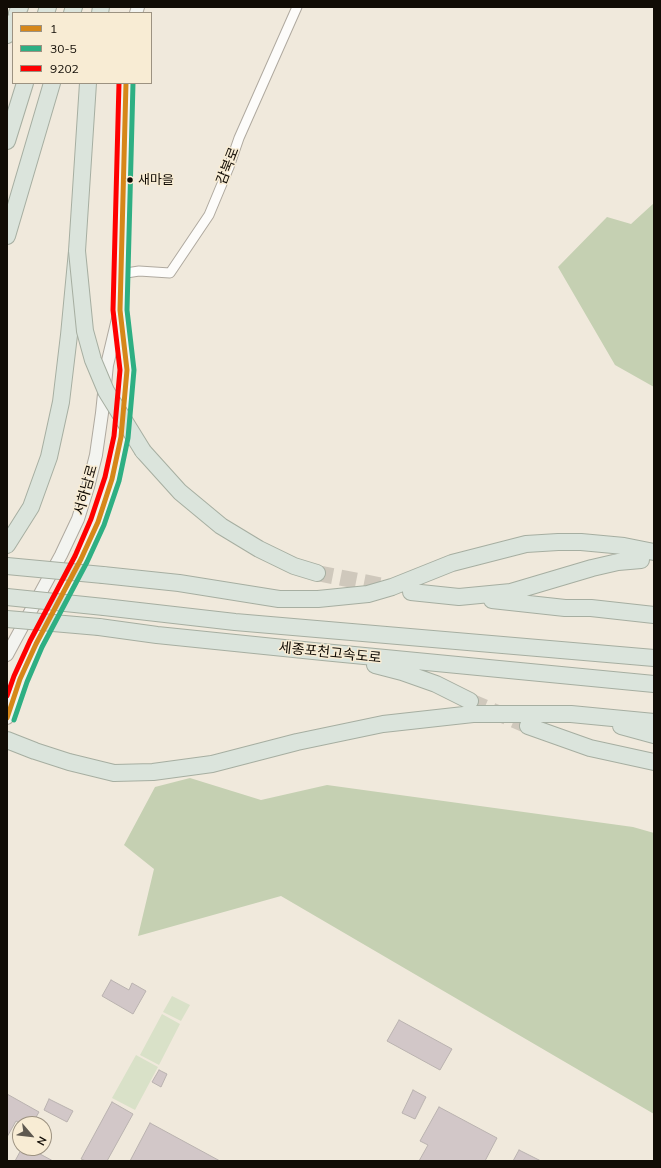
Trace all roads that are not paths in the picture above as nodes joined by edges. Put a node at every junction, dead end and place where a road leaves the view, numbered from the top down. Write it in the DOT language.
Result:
graph roads {
  1 [pos="296,7"];
  2 [pos="12,24"];
  3 [pos="7,35"];
  4 [pos="25,84"];
  5 [pos="52,84"];
  6 [pos="88,84"];
  7 [pos="126,84"];
  8 [pos="7,141"];
  9 [pos="7,235"];
  10 [pos="77,252"];
  11 [pos="120,274"];
  12 [pos="120,310"];
  13 [pos="7,546"];
  14 [pos="647,556"];
  15 [pos="7,566"];
  16 [pos="317,573"];
  17 [pos="411,592"];
  18 [pos="7,597"];
  19 [pos="459,597"];
  20 [pos="654,615"];
  21 [pos="7,619"];
  22 [pos="323,652"];
  23 [pos="7,655"];
  24 [pos="654,658"];
  25 [pos="654,684"];
  26 [pos="470,701"];
  27 [pos="571,714"];
  28 [pos="7,718"];
  29 [pos="654,722"];
  30 [pos="528,726"];
  31 [pos="654,735"];
  32 [pos="7,740"];
  33 [pos="654,762"];
  1 -- 11 [label="street, 감북로"];
  2 -- 3 [label="highway"];
  4 -- 8 [label="highway"];
  5 -- 9 [label="highway"];
  6 -- 10 [label="highway"];
  7 -- 11 [label="main road, 서하남로"];
  10 -- 13 [label="highway, bridge"];
  10 -- 16 [label="highway, bridge"];
  11 -- 12 [label="main road, 서하남로"];
  12 -- 23 [label="main road, 서하남로"];
  12 -- 28 [label="main road, 서하남로"];
  14 -- 15 [label="highway, bridge"];
  14 -- 19 [label="highway"];
  17 -- 19 [label="highway"];
  18 -- 24 [label="highway, 세종포천고속도로, bridge"];
  19 -- 20 [label="highway"];
  21 -- 22 [label="highway, 세종포천고속도로, bridge"];
  22 -- 25 [label="highway, 세종포천고속도로"];
  22 -- 26 [label="highway"];
  27 -- 29 [label="highway"];
  27 -- 31 [label="highway"];
  27 -- 32 [label="highway"];
  30 -- 33 [label="highway"];
}
